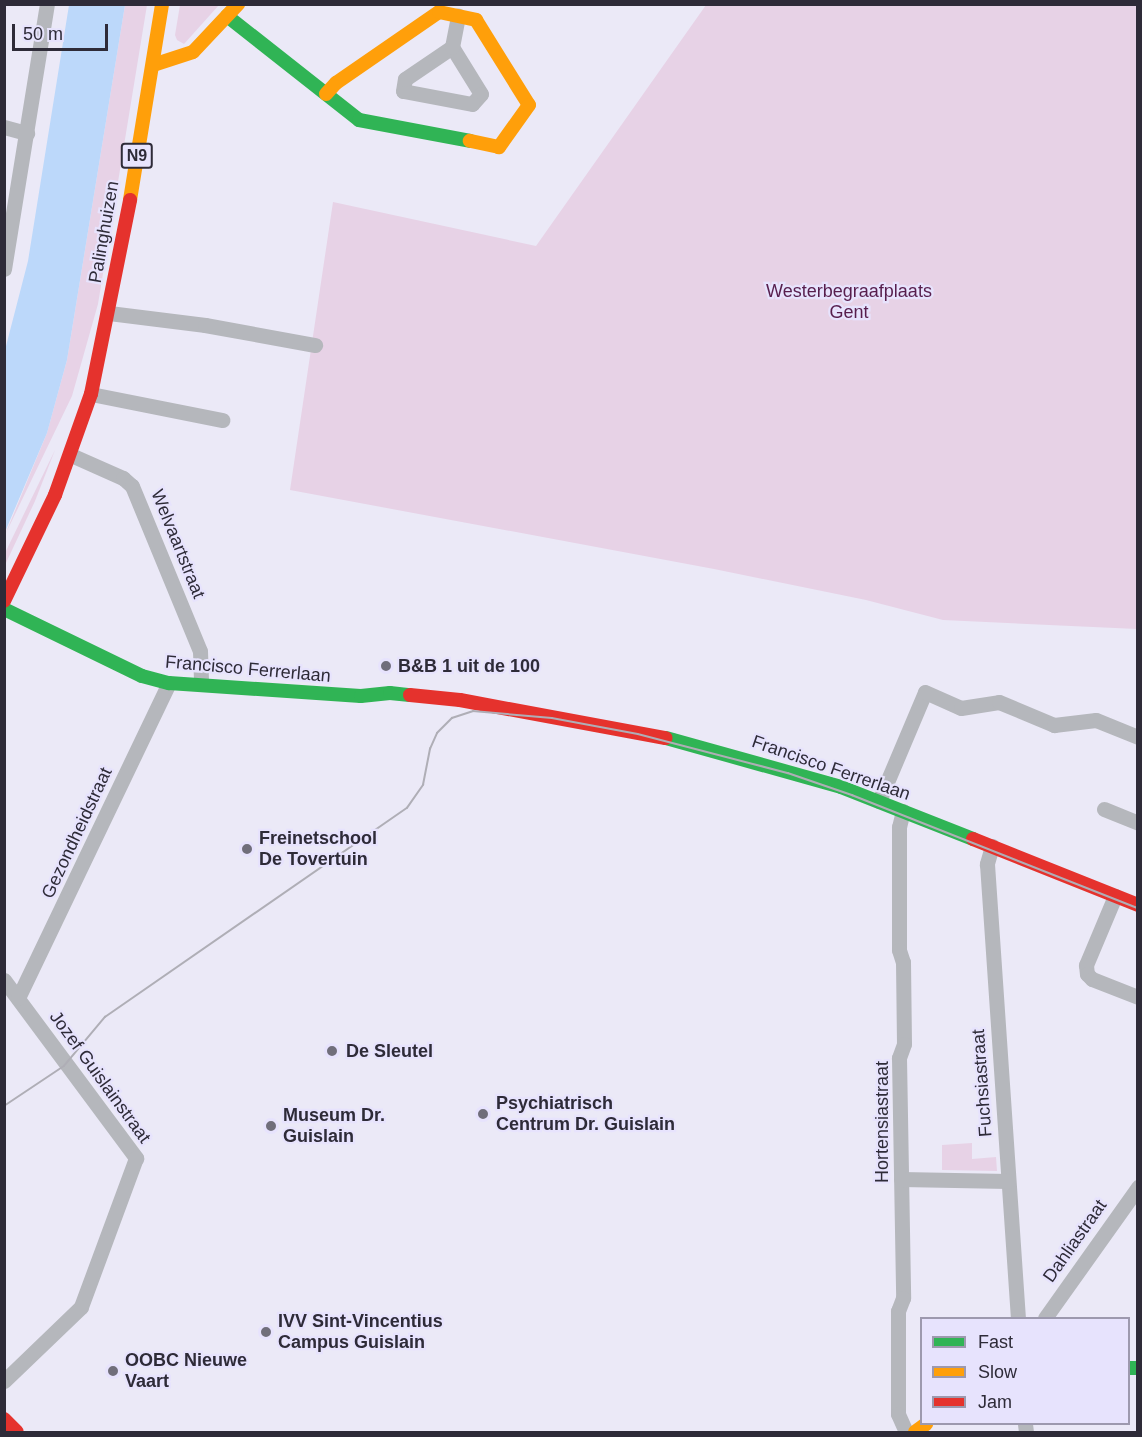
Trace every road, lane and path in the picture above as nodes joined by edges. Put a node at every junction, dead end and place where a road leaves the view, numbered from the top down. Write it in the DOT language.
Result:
graph roads {
  1 [pos="47,4"];
  2 [pos="162,4"];
  3 [pos="238,4"];
  4 [pos="227,16"];
  5 [pos="458,16"];
  6 [pos="452,47"];
  7 [pos="153,64"];
  8 [pos="326,94"];
  9 [pos="4,127"];
  10 [pos="27,133"];
  11 [pos="4,268"];
  12 [pos="109,313"];
  13 [pos="315,345"];
  14 [pos="91,394"];
  15 [pos="222,420"];
  16 [pos="71,455"];
  17 [pos="4,601"];
  18 [pos="4,609"];
  19 [pos="170,683"];
  20 [pos="201,684"];
  21 [pos="361,696"];
  22 [pos="409,709"];
  23 [pos="500,709"];
  24 [pos="459,714"];
  25 [pos="1137,736"];
  26 [pos="879,801"];
  27 [pos="1104,809"];
  28 [pos="903,811"];
  29 [pos="1137,823"];
  30 [pos="992,846"];
  31 [pos="1115,896"];
  32 [pos="1137,906"];
  33 [pos="4,980"];
  34 [pos="18,998"];
  35 [pos="1137,998"];
  36 [pos="902,1179"];
  37 [pos="1008,1181"];
  38 [pos="1137,1187"];
  39 [pos="1018,1317"];
  40 [pos="1047,1317"];
  41 [pos="4,1381"];
  42 [pos="4,1419"];
  43 [pos="17,1432"];
  44 [pos="906,1432"];
  1 -- 10 [label="street"];
  2 -- 7 [label="street, Palinghuizen / N9"];
  3 -- 4 [label="street"];
  4 -- 7 [label="street"];
  4 -- 8 [label="street"];
  5 -- 6 [label="street"];
  5 -- 8 [label="street"];
  5 -- 8 [label="street"];
  6 -- 6 [label="street"];
  7 -- 12 [label="street, Palinghuizen / N9"];
  9 -- 10 [label="street"];
  10 -- 11 [label="street"];
  12 -- 13 [label="street"];
  12 -- 14 [label="street, Palinghuizen / N9"];
  14 -- 15 [label="street"];
  14 -- 16 [label="street, Palinghuizen / N9"];
  16 -- 17 [label="street, Palinghuizen / N9"];
  16 -- 20 [label="street, Welvaartstraat"];
  18 -- 19 [label="street, Francisco Ferrerlaan"];
  19 -- 20 [label="street, Francisco Ferrerlaan"];
  19 -- 34 [label="street, Gezondheidstraat"];
  20 -- 21 [label="street, Francisco Ferrerlaan"];
  21 -- 22 [label="street, Francisco Ferrerlaan"];
  21 -- 23 [label="street, Francisco Ferrerlaan"];
  23 -- 24 [label="street, Francisco Ferrerlaan"];
  23 -- 26 [label="street, Francisco Ferrerlaan"];
  25 -- 26 [label="street"];
  26 -- 28 [label="street, Francisco Ferrerlaan"];
  27 -- 29 [label="street"];
  28 -- 30 [label="street, Francisco Ferrerlaan"];
  28 -- 36 [label="street, Hortensiastraat"];
  30 -- 31 [label="street, Francisco Ferrerlaan"];
  30 -- 37 [label="street, Fuchsiastraat"];
  31 -- 32 [label="street, Francisco Ferrerlaan"];
  31 -- 35 [label="street"];
  33 -- 34 [label="street, Jozef Guislainstraat"];
  34 -- 41 [label="street, Jozef Guislainstraat"];
  36 -- 37 [label="street"];
  36 -- 44 [label="street, Hortensiastraat"];
  37 -- 39 [label="street, Fuchsiastraat"];
  38 -- 40 [label="street, Dahliastraat"];
  42 -- 43 [label="street"];
}
